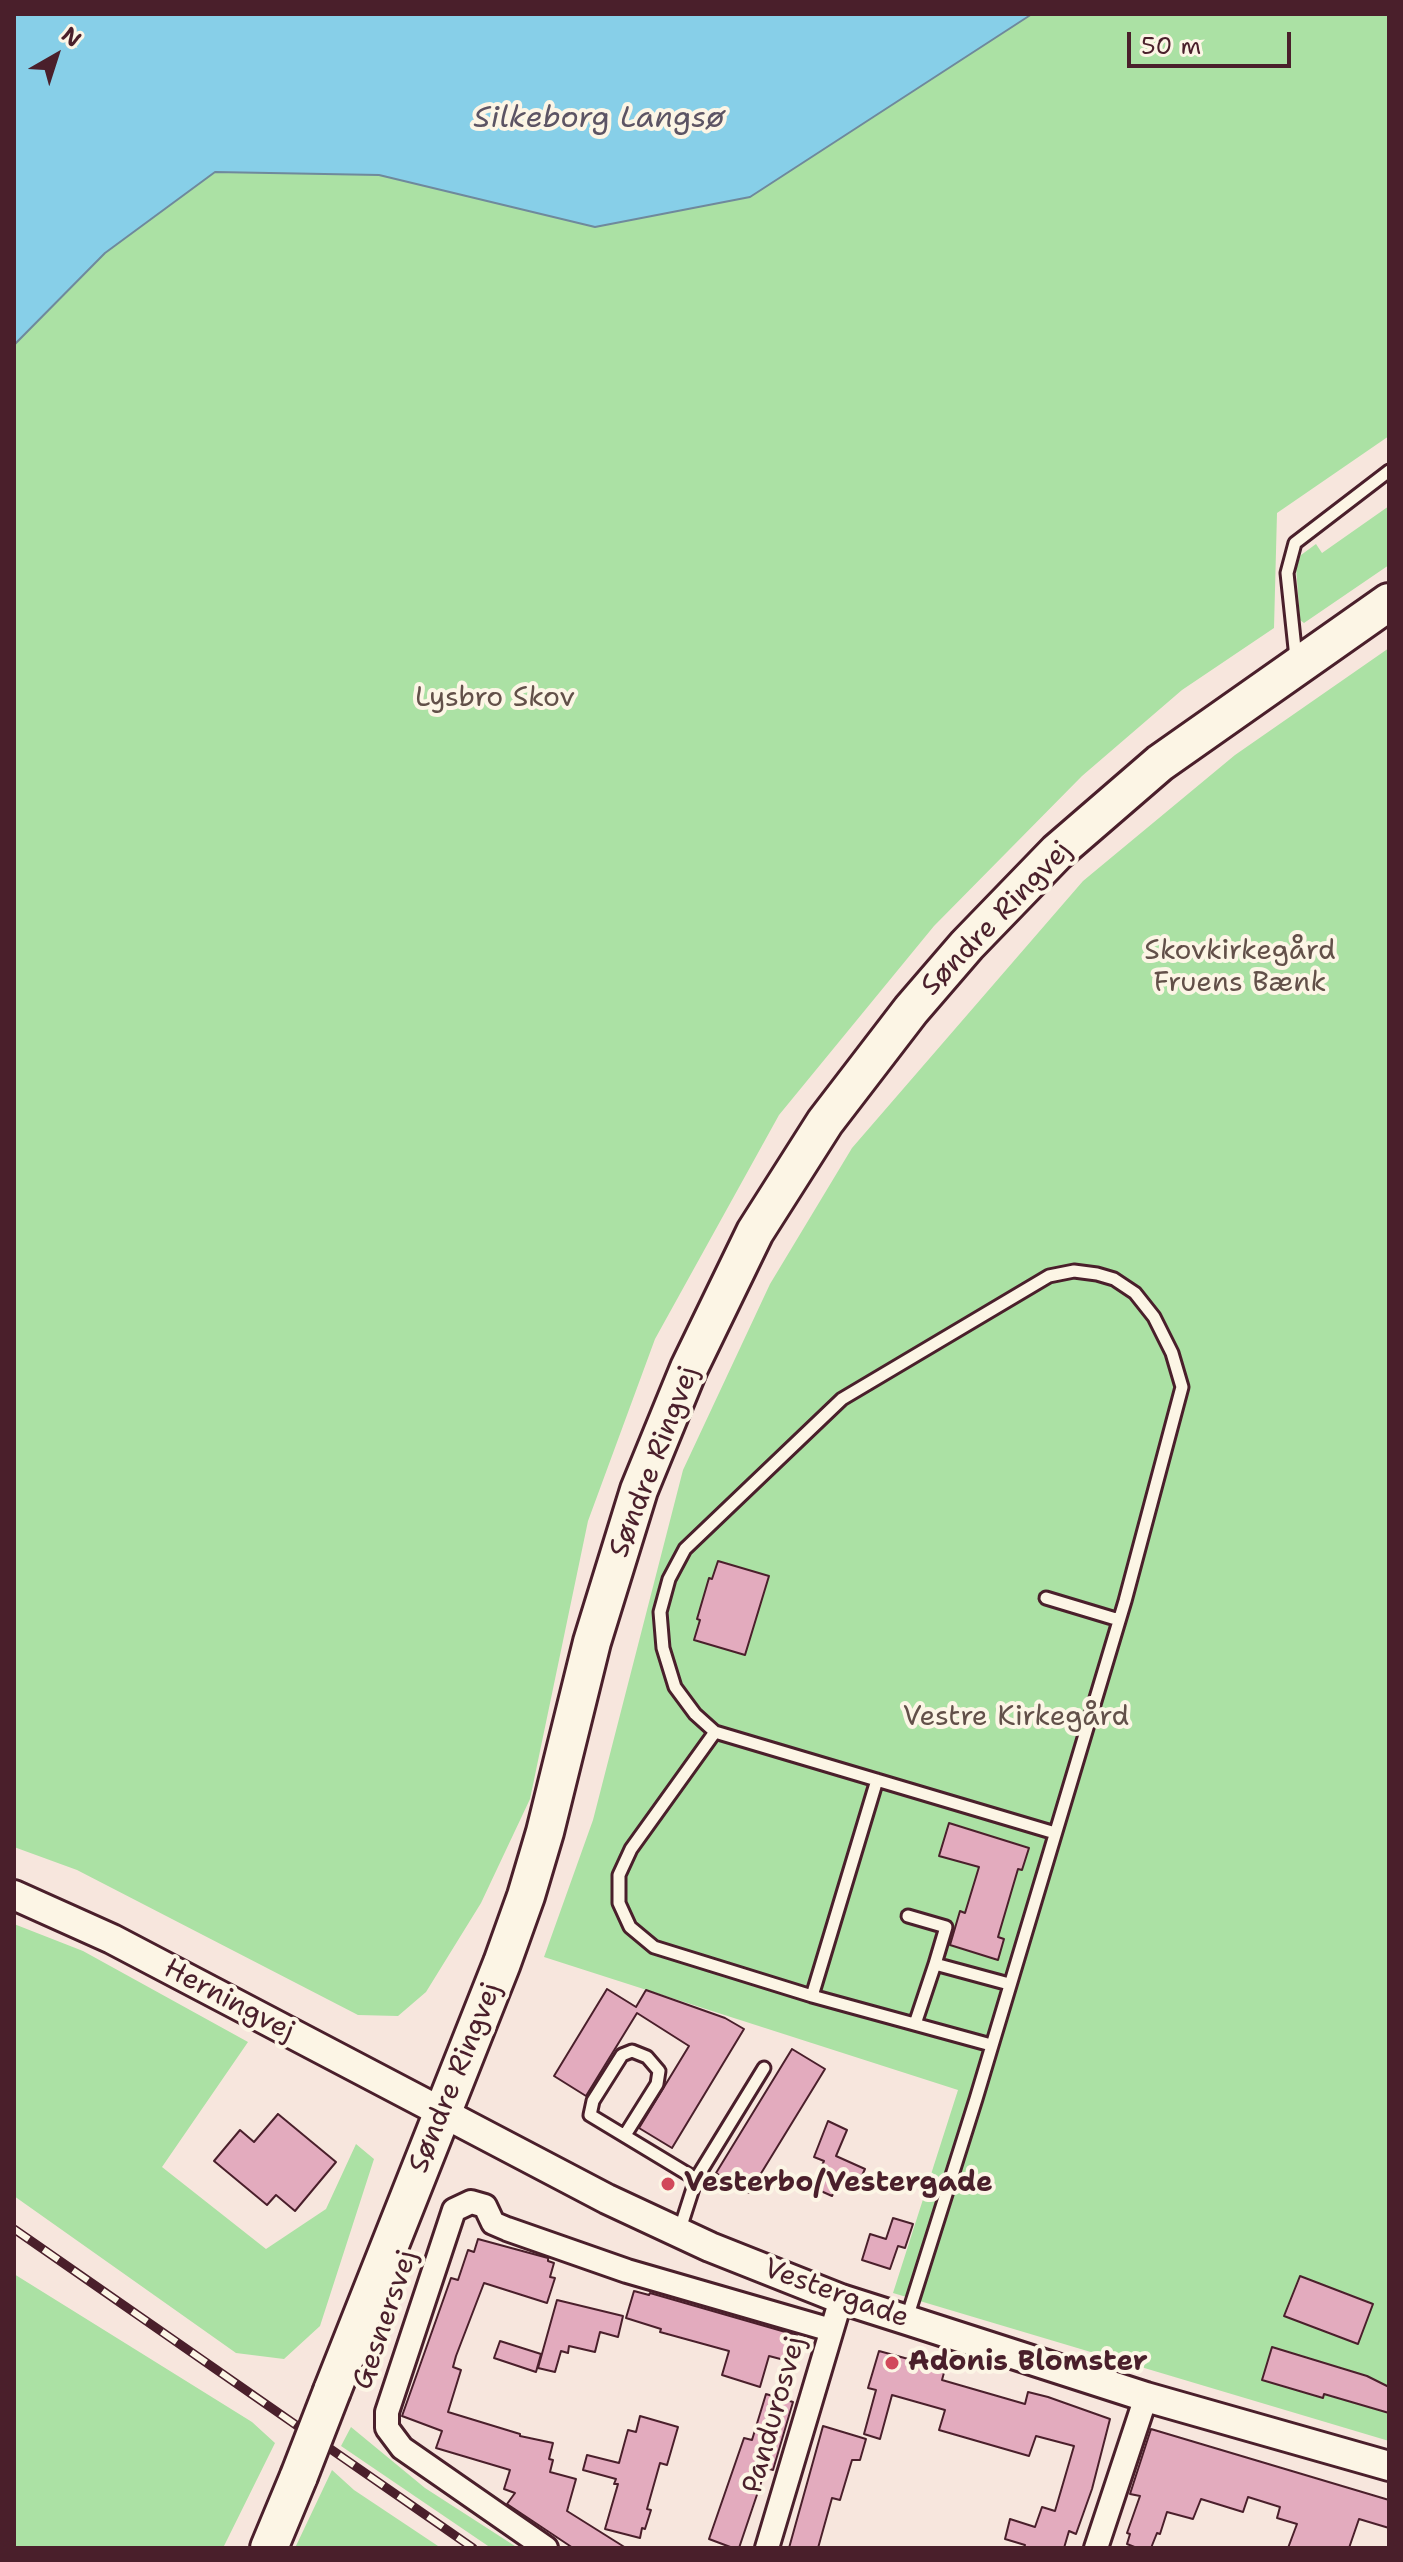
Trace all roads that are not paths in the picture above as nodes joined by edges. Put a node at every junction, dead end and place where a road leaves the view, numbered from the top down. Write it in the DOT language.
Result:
graph roads {
  1 [pos="1389,471"];
  2 [pos="1389,602"];
  3 [pos="1297,665"];
  4 [pos="1046,1598"];
  5 [pos="1119,1620"];
  6 [pos="715,1732"];
  7 [pos="877,1780"];
  8 [pos="1055,1833"];
  9 [pos="14,1895"];
  10 [pos="908,1916"];
  11 [pos="935,1964"];
  12 [pos="1009,1984"];
  13 [pos="812,1996"];
  14 [pos="915,2024"];
  15 [pos="991,2045"];
  16 [pos="764,2068"];
  17 [pos="441,2113"];
  18 [pos="625,2135"];
  19 [pos="696,2179"];
  20 [pos="679,2232"];
  21 [pos="841,2299"];
  22 [pos="907,2320"];
  23 [pos="831,2330"];
  24 [pos="1146,2397"];
  25 [pos="1389,2466"];
  26 [pos="269,2548"];
  27 [pos="546,2548"];
  28 [pos="767,2548"];
  29 [pos="1096,2548"];
  1 -- 3 [label="lane"];
  2 -- 3 [label="main road, Søndre Ringvej"];
  3 -- 17 [label="main road, Søndre Ringvej"];
  4 -- 5 [label="lane"];
  5 -- 6 [label="lane"];
  5 -- 8 [label="lane"];
  6 -- 7 [label="lane"];
  6 -- 13 [label="lane"];
  7 -- 8 [label="lane"];
  7 -- 13 [label="lane"];
  8 -- 12 [label="lane"];
  9 -- 17 [label="street, Herningvej"];
  10 -- 11 [label="lane"];
  11 -- 12 [label="lane"];
  11 -- 14 [label="lane"];
  12 -- 15 [label="lane"];
  13 -- 14 [label="lane"];
  14 -- 15 [label="lane"];
  15 -- 22 [label="lane"];
  16 -- 19 [label="lane"];
  17 -- 20 [label="street, Vestergade"];
  17 -- 26 [label="main road, Søndre Ringvej, bridge"];
  18 -- 18 [label="lane"];
  18 -- 19 [label="lane"];
  19 -- 20 [label="lane"];
  20 -- 21 [label="street, Vestergade"];
  21 -- 22 [label="street, Vestergade"];
  21 -- 23 [label="street, Pandurosvej"];
  22 -- 24 [label="street, Vestergade"];
  23 -- 27 [label="street, Gesnersvej"];
  23 -- 28 [label="street, Pandurosvej"];
  24 -- 25 [label="street, Vestergade"];
  24 -- 29 [label="street"];
}
